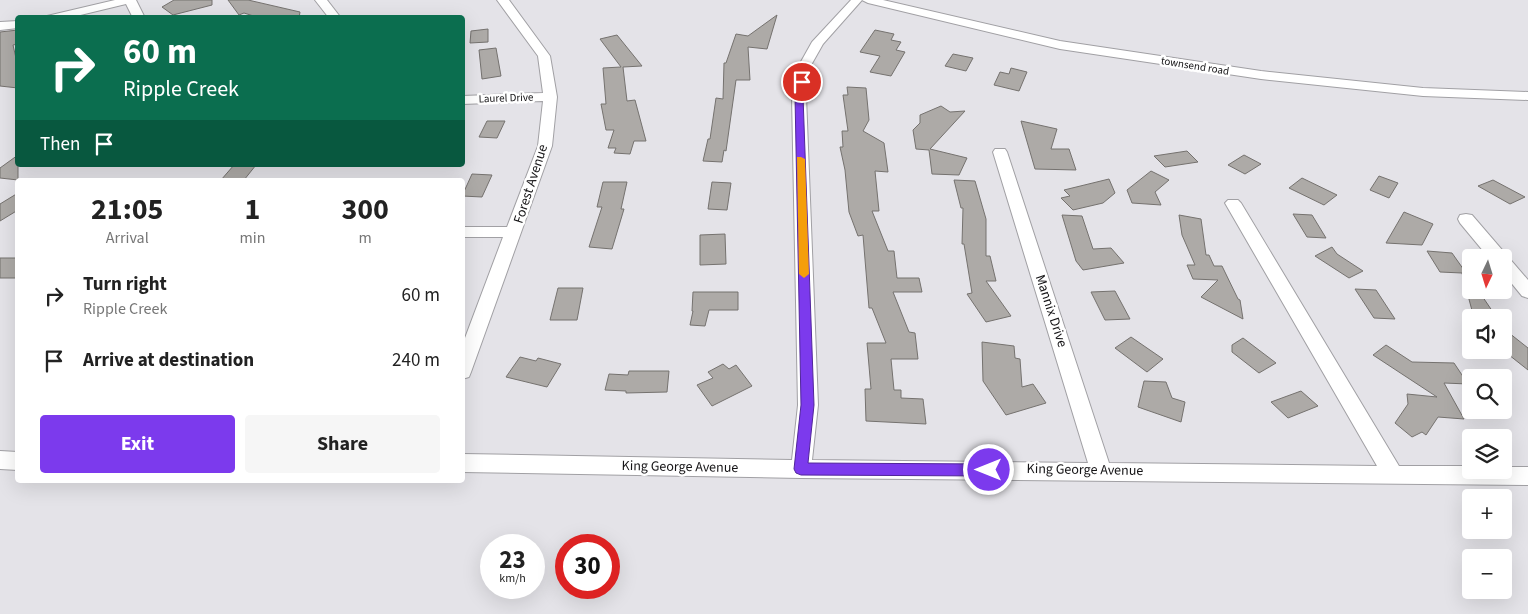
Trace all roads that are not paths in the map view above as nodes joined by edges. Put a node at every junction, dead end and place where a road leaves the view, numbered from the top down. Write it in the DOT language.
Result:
graph roads {
  1 [pos="130,0"];
  2 [pos="321,0"];
  3 [pos="503,0"];
  4 [pos="858,0"];
  5 [pos="868,0"];
  6 [pos="64,15"];
  7 [pos="138,15"];
  8 [pos="334,15"];
  9 [pos="15,24"];
  10 [pos="0,26"];
  11 [pos="550,96"];
  12 [pos="1528,96"];
  13 [pos="465,100"];
  14 [pos="1000,152"];
  15 [pos="1233,203"];
  16 [pos="1466,219"];
  17 [pos="465,232"];
  18 [pos="514,232"];
  19 [pos="1491,249"];
  20 [pos="1512,273"];
  21 [pos="1528,292"];
  22 [pos="465,364"];
  23 [pos="0,460"];
  24 [pos="15,460"];
  25 [pos="465,463"];
  26 [pos="801,469"];
  27 [pos="1101,470"];
  28 [pos="1393,475"];
  29 [pos="1528,476"];
  1 -- 6 [label="street"];
  1 -- 7 [label="street"];
  2 -- 8 [label="street"];
  3 -- 11 [label="street, Forest Avenue"];
  4 -- 26 [label="street"];
  5 -- 12 [label="street, townsend road"];
  9 -- 10 [label="street"];
  11 -- 13 [label="street, Laurel Drive"];
  11 -- 18 [label="street, Forest Avenue"];
  14 -- 27 [label="street, Mannix Drive"];
  15 -- 28 [label="street"];
  16 -- 19 [label="street"];
  17 -- 18 [label="street"];
  18 -- 22 [label="street, Forest Avenue"];
  20 -- 21 [label="street"];
  23 -- 24 [label="street"];
  25 -- 26 [label="street, King George Avenue"];
  26 -- 27 [label="street, King George Avenue"];
  27 -- 28 [label="street, King George Avenue"];
  28 -- 29 [label="street, King George Avenue"];
}
